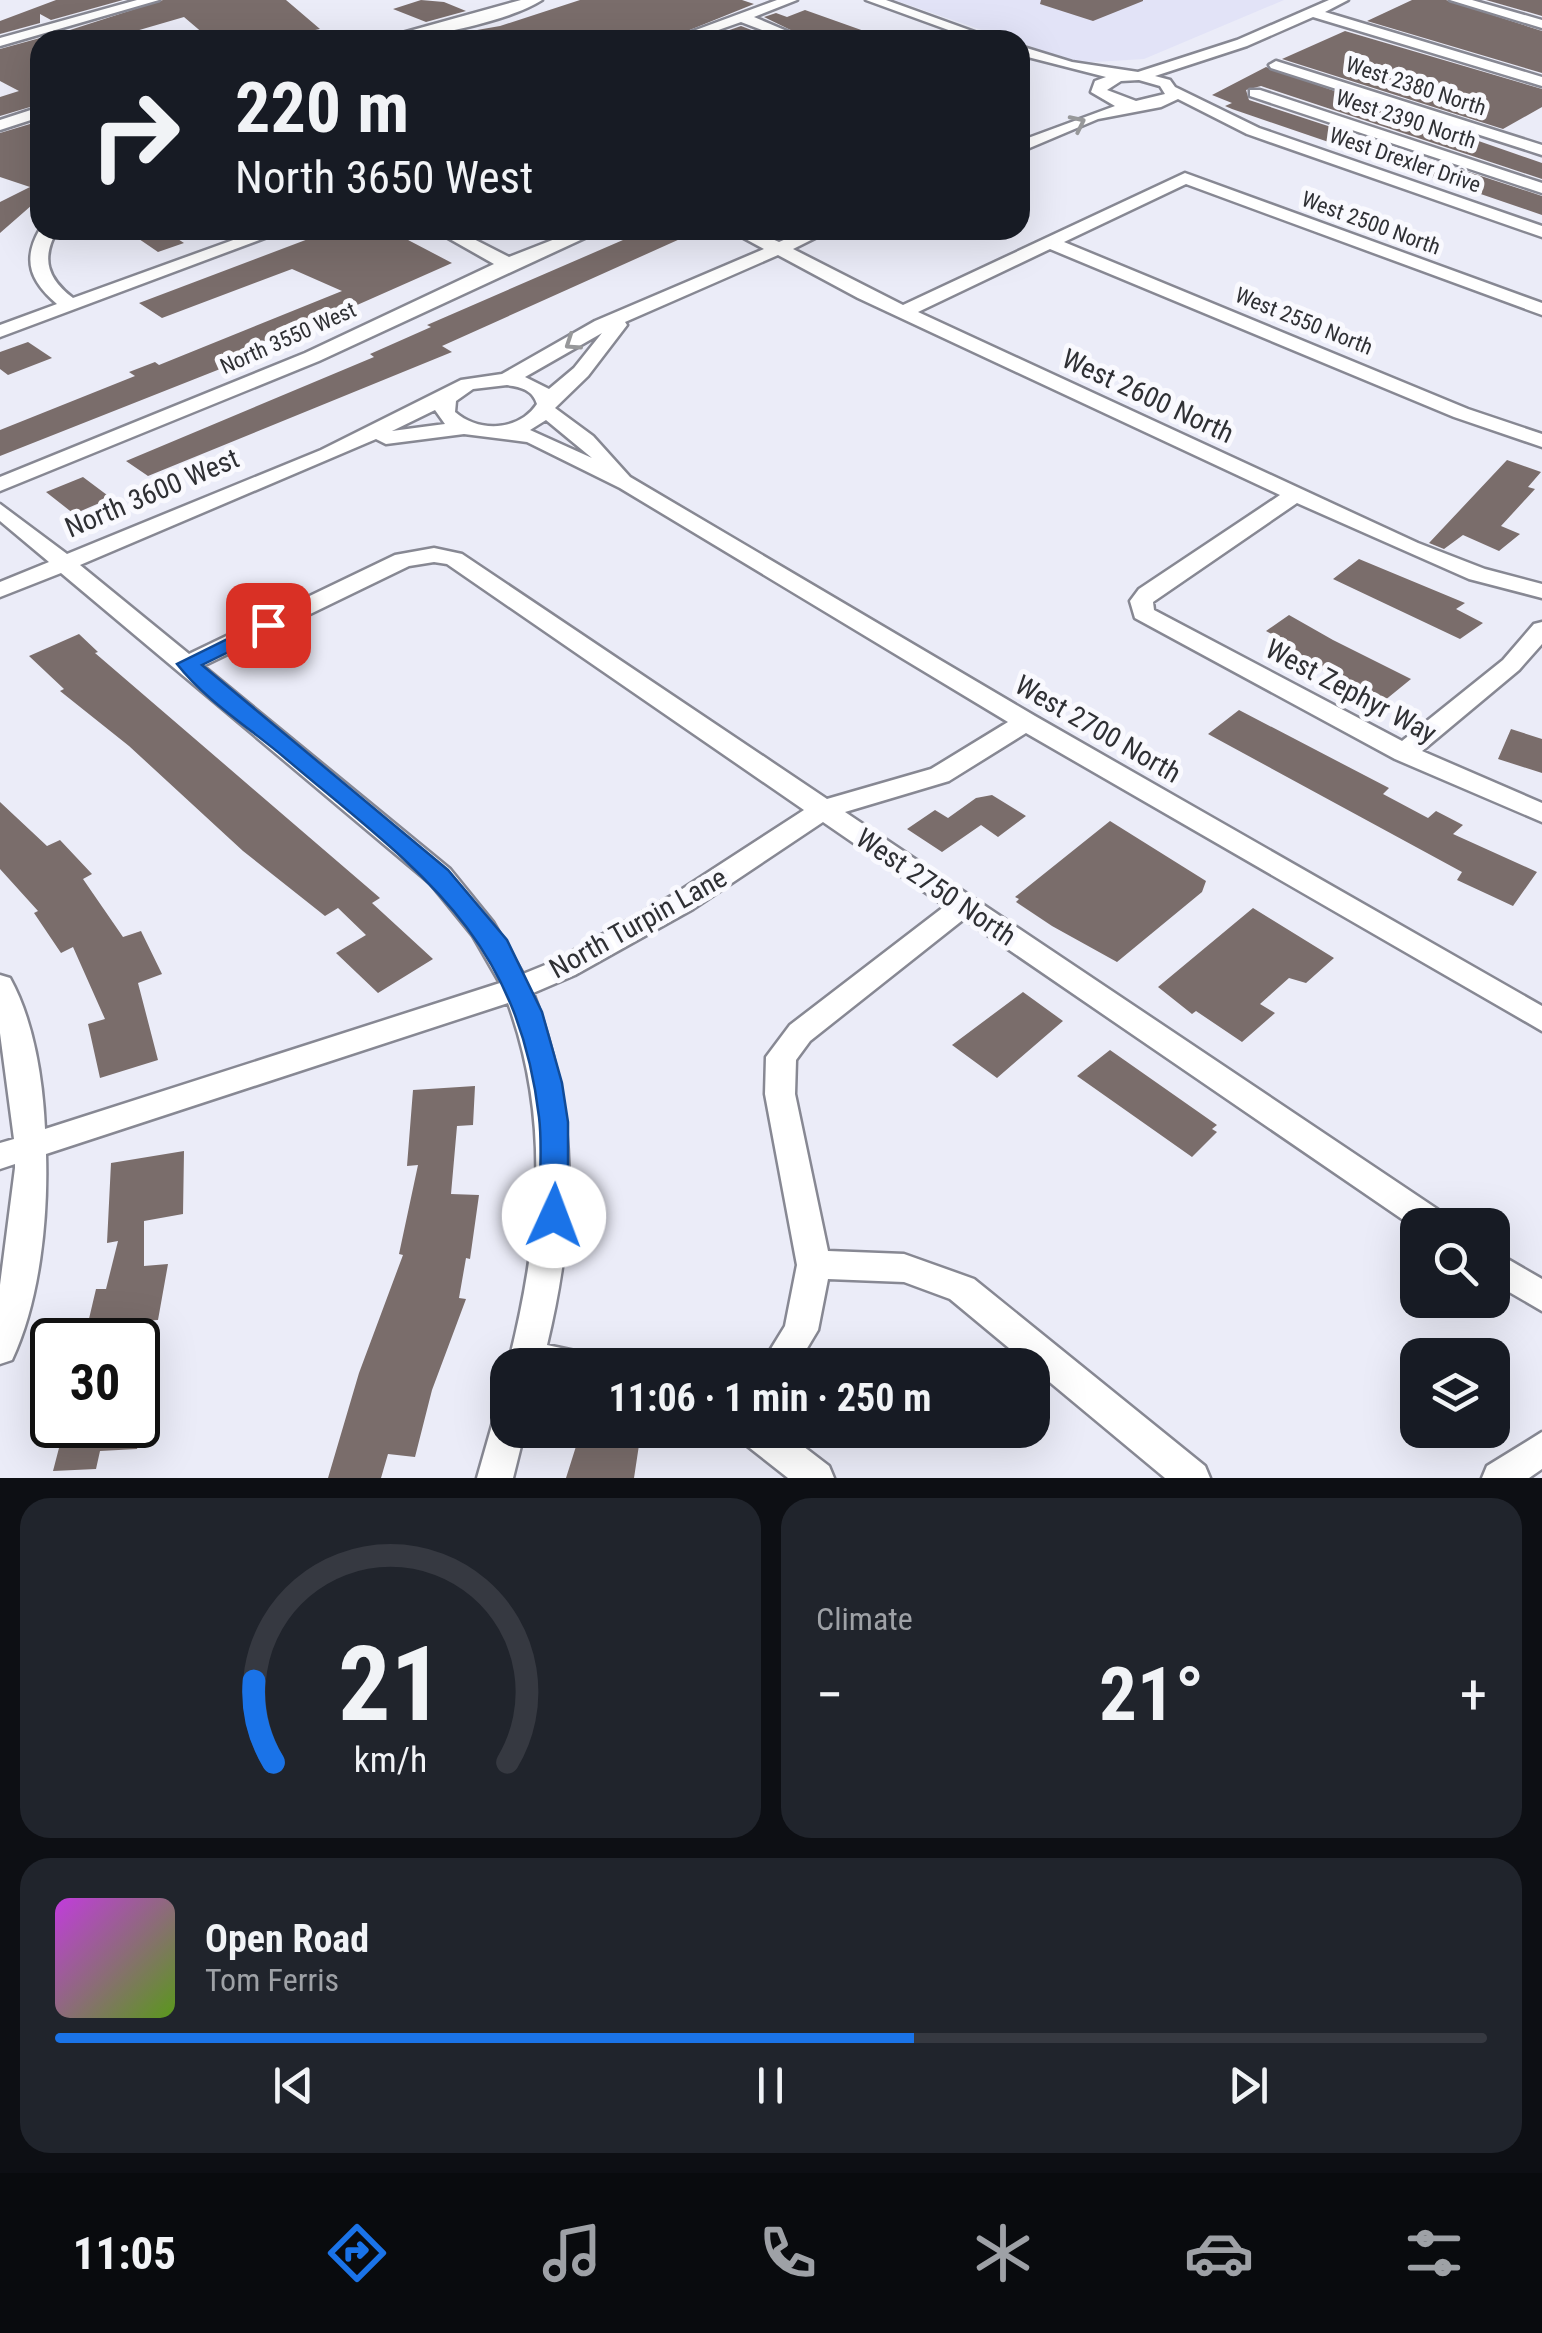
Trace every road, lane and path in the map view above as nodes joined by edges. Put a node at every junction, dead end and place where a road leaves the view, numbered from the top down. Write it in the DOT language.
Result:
graph roads {
  1 [pos="152,0"];
  2 [pos="535,0"];
  3 [pos="790,0"];
  4 [pos="873,0"];
  5 [pos="1338,0"];
  6 [pos="1457,0"];
  7 [pos="1311,12"];
  8 [pos="741,18"];
  9 [pos="1542,24"];
  10 [pos="43,30"];
  11 [pos="433,30"];
  12 [pos="706,30"];
  13 [pos="774,30"];
  14 [pos="961,30"];
  15 [pos="30,34"];
  16 [pos="0,42"];
  17 [pos="1242,43"];
  18 [pos="1030,53"];
  19 [pos="1052,61"];
  20 [pos="1276,65"];
  21 [pos="1134,76"];
  22 [pos="1542,82"];
  23 [pos="1098,90"];
  24 [pos="1174,90"];
  25 [pos="1255,93"];
  26 [pos="1142,105"];
  27 [pos="30,115"];
  28 [pos="0,125"];
  29 [pos="1030,129"];
  30 [pos="1542,129"];
  31 [pos="1254,130"];
  32 [pos="1394,139"];
  33 [pos="1518,142"];
  34 [pos="1030,143"];
  35 [pos="1542,150"];
  36 [pos="1347,164"];
  37 [pos="1542,188"];
  38 [pos="1542,232"];
  39 [pos="43,240"];
  40 [pos="250,240"];
  41 [pos="462,240"];
  42 [pos="568,240"];
  43 [pos="760,240"];
  44 [pos="799,240"];
  45 [pos="1048,242"];
  46 [pos="779,249"];
  47 [pos="508,264"];
  48 [pos="70,305"];
  49 [pos="1542,309"];
  50 [pos="639,311"];
  51 [pos="902,312"];
  52 [pos="0,331"];
  53 [pos="507,379"];
  54 [pos="449,396"];
  55 [pos="546,405"];
  56 [pos="464,428"];
  57 [pos="501,431"];
  58 [pos="1542,441"];
  59 [pos="328,454"];
  60 [pos="627,484"];
  61 [pos="0,485"];
  62 [pos="1295,495"];
  63 [pos="0,510"];
  64 [pos="64,562"];
  65 [pos="0,590"];
  66 [pos="1542,590"];
  67 [pos="1542,629"];
  68 [pos="188,664"];
  69 [pos="1026,722"];
  70 [pos="1404,753"];
  71 [pos="823,810"];
  72 [pos="1542,814"];
  73 [pos="963,906"];
  74 [pos="0,986"];
  75 [pos="519,987"];
  76 [pos="1542,1020"];
  77 [pos="32,1146"];
  78 [pos="0,1156"];
  79 [pos="1410,1208"];
  80 [pos="814,1265"];
  81 [pos="1510,1276"];
  82 [pos="1542,1297"];
  83 [pos="529,1348"];
  84 [pos="789,1348"];
  85 [pos="0,1349"];
  86 [pos="502,1448"];
  87 [pos="777,1448"];
  88 [pos="1542,1448"];
  89 [pos="494,1478"];
  90 [pos="816,1478"];
  91 [pos="1192,1478"];
  92 [pos="1500,1478"];
  1 -- 10 [label="street"];
  2 -- 11 [label="street"];
  3 -- 8 [label="street"];
  4 -- 14 [label="street"];
  5 -- 7 [label="street"];
  6 -- 9 [label="street"];
  7 -- 17 [label="street"];
  7 -- 22 [label="street"];
  8 -- 12 [label="street"];
  8 -- 13 [label="street"];
  15 -- 16 [label="street"];
  17 -- 21 [label="street"];
  17 -- 24 [label="street"];
  18 -- 19 [label="street"];
  19 -- 21 [label="street, West Drexler Drive"];
  19 -- 23 [label="street, West Drexler Drive"];
  20 -- 33 [label="street, West 2380 North"];
  21 -- 23 [label="street"];
  21 -- 24 [label="street, West Drexler Drive"];
  23 -- 26 [label="street, West Drexler Drive"];
  23 -- 29 [label="street"];
  24 -- 26 [label="street"];
  24 -- 31 [label="street, West Drexler Drive"];
  25 -- 32 [label="street, West 2390 North"];
  26 -- 31 [label="street, West Drexler Drive"];
  34 -- 26 [label="street, one-way"];
  27 -- 28 [label="street"];
  30 -- 33 [label="street"];
  31 -- 36 [label="street, West Drexler Drive"];
  32 -- 36 [label="street"];
  32 -- 37 [label="street, West 2390 North"];
  33 -- 35 [label="street, West 2380 North"];
  36 -- 38 [label="street, West Drexler Drive"];
  39 -- 48 [label="street"];
  40 -- 48 [label="street"];
  41 -- 47 [label="street"];
  42 -- 47 [label="street, North 3550 West"];
  43 -- 46 [label="street, West 2600 North"];
  44 -- 46 [label="street"];
  45 -- 49 [label="street, West 2500 North"];
  45 -- 51 [label="street"];
  45 -- 58 [label="street, West 2550 North"];
  46 -- 50 [label="street"];
  46 -- 51 [label="street, West 2600 North"];
  47 -- 61 [label="street, North 3550 West"];
  48 -- 52 [label="street"];
  50 -- 53 [label="street, one-way"];
  50 -- 55 [label="street"];
  51 -- 62 [label="street, West 2600 North"];
  53 -- 54 [label="street, North 3600 West"];
  53 -- 55 [label="street, West 2700 North"];
  54 -- 56 [label="street"];
  54 -- 59 [label="street, North 3600 West"];
  55 -- 57 [label="street"];
  55 -- 60 [label="street, West 2700 North"];
  56 -- 57 [label="street, North 3600 West"];
  56 -- 59 [label="street, North 3600 West"];
  57 -- 60 [label="street, West 2700 North"];
  59 -- 64 [label="street, North 3600 West"];
  60 -- 69 [label="street, West 2700 North"];
  62 -- 66 [label="street, West 2600 North"];
  62 -- 70 [label="street, West Zephyr Way"];
  63 -- 64 [label="street"];
  64 -- 65 [label="street, North 3600 West"];
  64 -- 68 [label="street"];
  67 -- 70 [label="street"];
  68 -- 71 [label="street, West 2750 North"];
  68 -- 75 [label="street"];
  69 -- 71 [label="street, North Turpin Lane"];
  69 -- 76 [label="street, West 2700 North"];
  70 -- 72 [label="street, West Zephyr Way"];
  71 -- 73 [label="street, West 2750 North"];
  71 -- 75 [label="street, North Turpin Lane"];
  73 -- 79 [label="street, West 2750 North"];
  73 -- 80 [label="street"];
  74 -- 77 [label="street"];
  75 -- 77 [label="street, North Turpin Lane"];
  75 -- 83 [label="street"];
  77 -- 78 [label="street, North Turpin Lane"];
  77 -- 85 [label="street"];
  80 -- 84 [label="street"];
  80 -- 91 [label="street"];
  81 -- 82 [label="street"];
  86 -- 89 [label="street"];
  87 -- 90 [label="street"];
  88 -- 92 [label="street"];
}
